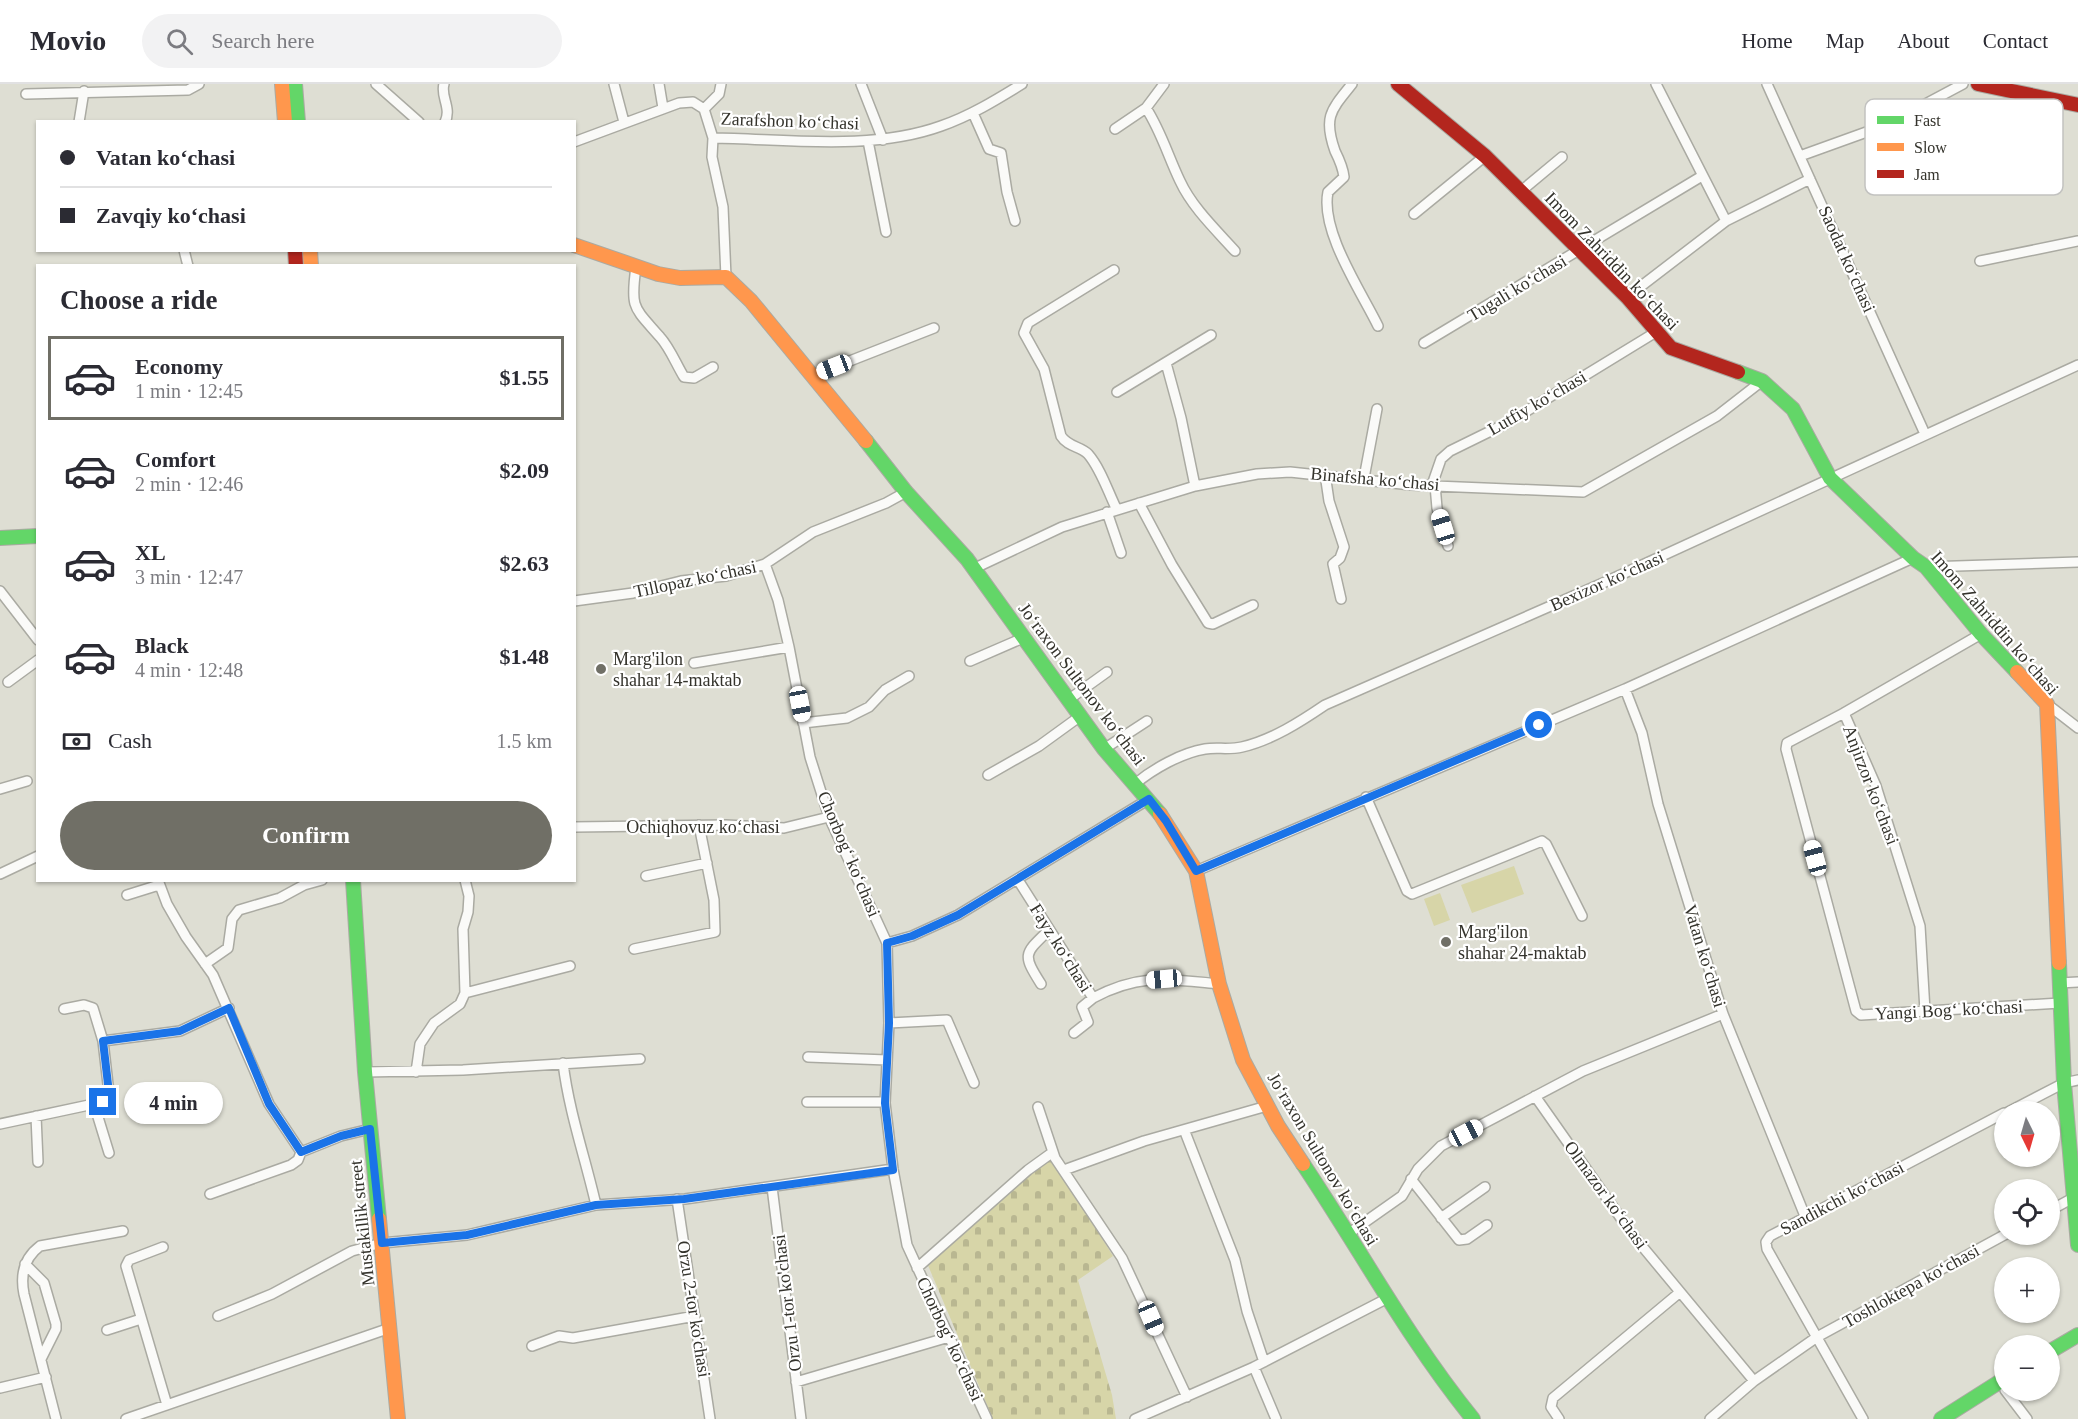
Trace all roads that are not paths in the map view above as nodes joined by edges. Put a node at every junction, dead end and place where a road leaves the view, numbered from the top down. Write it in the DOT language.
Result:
graph roads {
  1 [pos="199,84"];
  2 [pos="282,84"];
  3 [pos="295,84"];
  4 [pos="376,84"];
  5 [pos="444,84"];
  6 [pos="614,84"];
  7 [pos="659,84"];
  8 [pos="722,84"];
  9 [pos="861,84"];
  10 [pos="1022,84"];
  11 [pos="1164,84"];
  12 [pos="1352,84"];
  13 [pos="1398,84"];
  14 [pos="1656,84"];
  15 [pos="1767,84"];
  16 [pos="1963,84"];
  17 [pos="1978,84"];
  18 [pos="78,89"];
  19 [pos="26,94"];
  20 [pos="1935,99"];
  21 [pos="2049,99"];
  22 [pos="2063,102"];
  23 [pos="2078,105"];
  24 [pos="663,108"];
  25 [pos="1146,108"];
  26 [pos="704,109"];
  27 [pos="973,113"];
  28 [pos="79,120"];
  29 [pos="285,120"];
  30 [pos="298,120"];
  31 [pos="417,120"];
  32 [pos="446,120"];
  33 [pos="624,122"];
  34 [pos="1115,129"];
  35 [pos="1865,133"];
  36 [pos="713,138"];
  37 [pos="883,140"];
  38 [pos="576,141"];
  39 [pos="868,141"];
  40 [pos="1485,156"];
  41 [pos="1800,156"];
  42 [pos="1562,157"];
  43 [pos="1702,176"];
  44 [pos="1810,179"];
  45 [pos="1520,192"];
  46 [pos="1414,214"];
  47 [pos="1015,221"];
  48 [pos="1726,221"];
  49 [pos="886,232"];
  50 [pos="2078,241"];
  51 [pos="576,246"];
  52 [pos="1235,251"];
  53 [pos="1580,251"];
  54 [pos="1980,261"];
  55 [pos="636,267"];
  56 [pos="1114,270"];
  57 [pos="726,277"];
  58 [pos="1627,297"];
  59 [pos="1378,326"];
  60 [pos="934,328"];
  61 [pos="1656,332"];
  62 [pos="1211,335"];
  63 [pos="1425,343"];
  64 [pos="1166,363"];
  65 [pos="2078,365"];
  66 [pos="712,367"];
  67 [pos="814,375"];
  68 [pos="1762,381"];
  69 [pos="1117,392"];
  70 [pos="1377,409"];
  71 [pos="1925,434"];
  72 [pos="1325,474"];
  73 [pos="1364,478"];
  74 [pos="1830,478"];
  75 [pos="1433,485"];
  76 [pos="1195,486"];
  77 [pos="906,492"];
  78 [pos="1139,503"];
  79 [pos="1112,511"];
  80 [pos="36,536"];
  81 [pos="0,538"];
  82 [pos="1448,546"];
  83 [pos="1121,553"];
  84 [pos="1912,558"];
  85 [pos="2078,562"];
  86 [pos="765,564"];
  87 [pos="1926,567"];
  88 [pos="973,569"];
  89 [pos="0,591"];
  90 [pos="1341,599"];
  91 [pos="576,601"];
  92 [pos="1253,605"];
  93 [pos="33,626"];
  94 [pos="1981,634"];
  95 [pos="1023,638"];
  96 [pos="789,647"];
  97 [pos="36,661"];
  98 [pos="970,661"];
  99 [pos="694,663"];
  100 [pos="1107,672"];
  101 [pos="909,676"];
  102 [pos="8,682"];
  103 [pos="1625,689"];
  104 [pos="1068,700"];
  105 [pos="2047,704"];
  106 [pos="1844,713"];
  107 [pos="1079,717"];
  108 [pos="1147,721"];
  109 [pos="803,723"];
  110 [pos="2078,728"];
  111 [pos="1104,749"];
  112 [pos="988,775"];
  113 [pos="27,781"];
  114 [pos="1134,784"];
  115 [pos="0,789"];
  116 [pos="1366,797"];
  117 [pos="1149,799"];
  118 [pos="829,817"];
  119 [pos="699,825"];
  120 [pos="576,826"];
  121 [pos="36,857"];
  122 [pos="707,863"];
  123 [pos="1196,871"];
  124 [pos="0,874"];
  125 [pos="646,876"];
  126 [pos="1018,880"];
  127 [pos="315,882"];
  128 [pos="353,882"];
  129 [pos="465,882"];
  130 [pos="158,883"];
  131 [pos="127,895"];
  132 [pos="1582,916"];
  133 [pos="1049,930"];
  134 [pos="887,943"];
  135 [pos="634,949"];
  136 [pos="205,964"];
  137 [pos="570,966"];
  138 [pos="2078,982"];
  139 [pos="2059,983"];
  140 [pos="1041,984"];
  141 [pos="1219,984"];
  142 [pos="465,993"];
  143 [pos="1093,998"];
  144 [pos="2060,1003"];
  145 [pos="229,1008"];
  146 [pos="64,1009"];
  147 [pos="1925,1011"];
  148 [pos="1723,1014"];
  149 [pos="889,1023"];
  150 [pos="1074,1033"];
  151 [pos="103,1041"];
  152 [pos="808,1057"];
  153 [pos="640,1059"];
  154 [pos="887,1060"];
  155 [pos="563,1063"];
  156 [pos="365,1072"];
  157 [pos="416,1072"];
  158 [pos="2078,1080"];
  159 [pos="974,1083"];
  160 [pos="2064,1083"];
  161 [pos="1535,1096"];
  162 [pos="2028,1101"];
  163 [pos="807,1102"];
  164 [pos="885,1102"];
  165 [pos="94,1104"];
  166 [pos="1267,1106"];
  167 [pos="1038,1107"];
  168 [pos="36,1116"];
  169 [pos="1994,1118"];
  170 [pos="0,1124"];
  171 [pos="370,1129"];
  172 [pos="1185,1132"];
  173 [pos="301,1152"];
  174 [pos="1053,1152"];
  175 [pos="109,1153"];
  176 [pos="38,1162"];
  177 [pos="893,1170"];
  178 [pos="1064,1170"];
  179 [pos="1411,1179"];
  180 [pos="772,1186"];
  181 [pos="1485,1187"];
  182 [pos="210,1194"];
  183 [pos="2073,1198"];
  184 [pos="677,1199"];
  185 [pos="596,1205"];
  186 [pos="2060,1205"];
  187 [pos="1805,1216"];
  188 [pos="1441,1218"];
  189 [pos="1487,1225"];
  190 [pos="123,1231"];
  191 [pos="1348,1234"];
  192 [pos="1994,1241"];
  193 [pos="382,1243"];
  194 [pos="2078,1245"];
  195 [pos="163,1247"];
  196 [pos="25,1264"];
  197 [pos="917,1268"];
  198 [pos="1679,1293"];
  199 [pos="1386,1299"];
  200 [pos="218,1316"];
  201 [pos="695,1316"];
  202 [pos="141,1319"];
  203 [pos="390,1328"];
  204 [pos="107,1330"];
  205 [pos="2078,1335"];
  206 [pos="949,1337"];
  207 [pos="1817,1337"];
  208 [pos="532,1346"];
  209 [pos="2060,1346"];
  210 [pos="41,1359"];
  211 [pos="1264,1362"];
  212 [pos="1254,1367"];
  213 [pos="46,1377"];
  214 [pos="1754,1381"];
  215 [pos="796,1382"];
  216 [pos="0,1388"];
  217 [pos="1994,1390"];
  218 [pos="1187,1397"];
  219 [pos="2014,1401"];
  220 [pos="167,1405"];
  221 [pos="56,1419"];
  222 [pos="126,1419"];
  223 [pos="398,1419"];
  224 [pos="710,1419"];
  225 [pos="801,1419"];
  226 [pos="987,1419"];
  227 [pos="1136,1419"];
  228 [pos="1276,1419"];
  229 [pos="1473,1419"];
  230 [pos="1559,1419"];
  231 [pos="1710,1419"];
  232 [pos="1863,1419"];
  233 [pos="1941,1419"];
  234 [pos="2026,1419"];
  1 -- 18 [label="street"];
  2 -- 29 [label="street"];
  3 -- 30 [label="street"];
  4 -- 31 [label="street"];
  5 -- 32 [label="street"];
  6 -- 33 [label="street"];
  7 -- 24 [label="street"];
  8 -- 26 [label="street"];
  9 -- 37 [label="street"];
  10 -- 27 [label="street, Zarafshon koʻchasi"];
  11 -- 25 [label="street"];
  12 -- 59 [label="street"];
  13 -- 40 [label="street, Imom Zahriddin koʻchasi"];
  14 -- 43 [label="street"];
  15 -- 41 [label="street, Saodat koʻchasi"];
  16 -- 20 [label="street"];
  17 -- 21 [label="street"];
  18 -- 19 [label="street"];
  18 -- 28 [label="street"];
  22 -- 23 [label="street"];
  24 -- 26 [label="street, Zarafshon koʻchasi"];
  24 -- 33 [label="street, Zarafshon koʻchasi"];
  25 -- 34 [label="street"];
  25 -- 52 [label="street"];
  26 -- 36 [label="street, Zarafshon koʻchasi"];
  27 -- 37 [label="street, Zarafshon koʻchasi"];
  27 -- 47 [label="street"];
  33 -- 38 [label="street, Zarafshon koʻchasi"];
  35 -- 41 [label="street"];
  36 -- 39 [label="street, Zarafshon koʻchasi"];
  36 -- 57 [label="street"];
  37 -- 39 [label="street, Zarafshon koʻchasi"];
  39 -- 49 [label="street"];
  40 -- 45 [label="street, Imom Zahriddin koʻchasi"];
  40 -- 46 [label="street"];
  41 -- 44 [label="street, Saodat koʻchasi"];
  42 -- 45 [label="street"];
  43 -- 48 [label="street"];
  43 -- 53 [label="street, Tugali koʻchasi"];
  44 -- 48 [label="street"];
  44 -- 71 [label="street, Saodat koʻchasi"];
  45 -- 53 [label="street, Imom Zahriddin koʻchasi"];
  48 -- 58 [label="street"];
  50 -- 54 [label="street"];
  51 -- 55 [label="street"];
  53 -- 58 [label="street, Imom Zahriddin koʻchasi"];
  53 -- 63 [label="street, Tugali koʻchasi"];
  55 -- 57 [label="street"];
  55 -- 66 [label="street"];
  56 -- 79 [label="street"];
  57 -- 67 [label="street, Joʻraxon Sultonov koʻchasi"];
  58 -- 61 [label="street, Imom Zahriddin koʻchasi"];
  60 -- 67 [label="street"];
  61 -- 68 [label="street, Imom Zahriddin koʻchasi"];
  61 -- 75 [label="street, Lutfiy koʻchasi"];
  62 -- 64 [label="street"];
  64 -- 69 [label="street"];
  64 -- 76 [label="street"];
  65 -- 71 [label="street, Bexizor koʻchasi"];
  67 -- 77 [label="street, Joʻraxon Sultonov koʻchasi"];
  68 -- 74 [label="street, Imom Zahriddin koʻchasi"];
  68 -- 75 [label="street, Binafsha koʻchasi"];
  70 -- 73 [label="street"];
  71 -- 74 [label="street, Bexizor koʻchasi"];
  72 -- 73 [label="street, Binafsha koʻchasi"];
  72 -- 76 [label="street, Binafsha koʻchasi"];
  72 -- 90 [label="street"];
  73 -- 75 [label="street, Binafsha koʻchasi"];
  74 -- 84 [label="street, Imom Zahriddin koʻchasi"];
  74 -- 114 [label="street, Bexizor koʻchasi"];
  75 -- 82 [label="street"];
  76 -- 78 [label="street, Binafsha koʻchasi"];
  77 -- 86 [label="street, Tillopaz koʻchasi"];
  77 -- 88 [label="street, Joʻraxon Sultonov koʻchasi"];
  78 -- 79 [label="street, Binafsha koʻchasi"];
  78 -- 92 [label="street"];
  79 -- 83 [label="street"];
  79 -- 88 [label="street, Binafsha koʻchasi"];
  80 -- 81 [label="street"];
  84 -- 87 [label="street, Imom Zahriddin koʻchasi"];
  84 -- 103 [label="street"];
  85 -- 87 [label="street"];
  86 -- 91 [label="street, Tillopaz koʻchasi"];
  86 -- 96 [label="street, Chorbogʻ koʻchasi"];
  87 -- 94 [label="street, Imom Zahriddin koʻchasi"];
  88 -- 95 [label="street, Joʻraxon Sultonov koʻchasi"];
  89 -- 93 [label="street"];
  94 -- 105 [label="street, Imom Zahriddin koʻchasi"];
  94 -- 106 [label="street, Anjirzor koʻchasi"];
  95 -- 98 [label="street"];
  95 -- 104 [label="street, Joʻraxon Sultonov koʻchasi"];
  96 -- 99 [label="street"];
  96 -- 109 [label="street, Chorbogʻ koʻchasi"];
  97 -- 102 [label="street"];
  100 -- 104 [label="street"];
  101 -- 109 [label="street"];
  103 -- 116 [label="street"];
  103 -- 148 [label="street, Vatan koʻchasi"];
  104 -- 107 [label="street, Joʻraxon Sultonov koʻchasi"];
  105 -- 110 [label="street"];
  105 -- 139 [label="street, Imom Zahriddin koʻchasi"];
  106 -- 147 [label="street, Anjirzor koʻchasi"];
  106 -- 147 [label="street, Yangi Bogʻ koʻchasi"];
  107 -- 111 [label="street, Joʻraxon Sultonov koʻchasi"];
  107 -- 112 [label="street"];
  108 -- 111 [label="street"];
  109 -- 118 [label="street, Chorbogʻ koʻchasi"];
  111 -- 114 [label="street, Joʻraxon Sultonov koʻchasi"];
  113 -- 115 [label="street"];
  114 -- 117 [label="street, Joʻraxon Sultonov koʻchasi"];
  116 -- 123 [label="street"];
  116 -- 132 [label="street"];
  117 -- 123 [label="street, Joʻraxon Sultonov koʻchasi"];
  117 -- 126 [label="street"];
  118 -- 119 [label="street, Ochiqhovuz koʻchasi"];
  118 -- 134 [label="street, Chorbogʻ koʻchasi"];
  119 -- 120 [label="street, Ochiqhovuz koʻchasi"];
  119 -- 122 [label="street"];
  121 -- 124 [label="street"];
  122 -- 125 [label="street"];
  122 -- 135 [label="street"];
  123 -- 141 [label="street, Joʻraxon Sultonov koʻchasi"];
  126 -- 133 [label="street, Fayz koʻchasi"];
  126 -- 134 [label="street"];
  127 -- 136 [label="street"];
  128 -- 156 [label="street, Mustakillik street"];
  129 -- 142 [label="street"];
  130 -- 131 [label="street"];
  130 -- 136 [label="street"];
  133 -- 140 [label="street"];
  133 -- 143 [label="street, Fayz koʻchasi"];
  134 -- 149 [label="street, Chorbogʻ koʻchasi"];
  136 -- 145 [label="street"];
  137 -- 142 [label="street"];
  138 -- 139 [label="street"];
  139 -- 144 [label="street, Imom Zahriddin koʻchasi"];
  141 -- 143 [label="street, Fayz koʻchasi"];
  141 -- 166 [label="street, Joʻraxon Sultonov koʻchasi"];
  142 -- 157 [label="street"];
  143 -- 150 [label="street"];
  144 -- 147 [label="street, Yangi Bogʻ koʻchasi"];
  144 -- 160 [label="street, Imom Zahriddin koʻchasi"];
  145 -- 151 [label="street"];
  145 -- 173 [label="street"];
  146 -- 151 [label="street"];
  148 -- 161 [label="street"];
  148 -- 187 [label="street, Vatan koʻchasi"];
  149 -- 154 [label="street, Chorbogʻ koʻchasi"];
  149 -- 159 [label="street"];
  151 -- 165 [label="street"];
  152 -- 154 [label="street"];
  153 -- 155 [label="street"];
  154 -- 164 [label="street, Chorbogʻ koʻchasi"];
  155 -- 157 [label="street"];
  155 -- 185 [label="street"];
  156 -- 157 [label="street"];
  156 -- 171 [label="street, Mustakillik street"];
  158 -- 160 [label="street, Sandikchi koʻchasi"];
  160 -- 162 [label="street, Sandikchi koʻchasi"];
  160 -- 183 [label="street, Imom Zahriddin koʻchasi"];
  161 -- 179 [label="street"];
  161 -- 198 [label="street, Olmazor koʻchasi"];
  163 -- 164 [label="street"];
  164 -- 177 [label="street, Chorbogʻ koʻchasi"];
  165 -- 168 [label="street"];
  165 -- 175 [label="street"];
  166 -- 172 [label="street"];
  166 -- 191 [label="street, Joʻraxon Sultonov koʻchasi"];
  167 -- 174 [label="street"];
  168 -- 170 [label="street"];
  168 -- 176 [label="street"];
  169 -- 187 [label="street, Sandikchi koʻchasi"];
  171 -- 173 [label="street"];
  171 -- 193 [label="street, Mustakillik street"];
  172 -- 178 [label="street"];
  172 -- 211 [label="street"];
  173 -- 182 [label="street"];
  174 -- 178 [label="street"];
  174 -- 197 [label="street"];
  177 -- 180 [label="street"];
  177 -- 197 [label="street, Chorbogʻ koʻchasi"];
  178 -- 218 [label="street"];
  179 -- 188 [label="street"];
  179 -- 191 [label="street"];
  180 -- 184 [label="street"];
  180 -- 215 [label="street, Orzu 1-tor ko'chasi"];
  181 -- 188 [label="street"];
  183 -- 186 [label="street"];
  183 -- 194 [label="street, Imom Zahriddin koʻchasi"];
  184 -- 185 [label="street"];
  184 -- 201 [label="street, Orzu 2-tor ko'chasi"];
  185 -- 193 [label="street"];
  187 -- 207 [label="street, Sandikchi koʻchasi"];
  188 -- 189 [label="street"];
  190 -- 196 [label="street"];
  191 -- 199 [label="street, Joʻraxon Sultonov koʻchasi"];
  192 -- 207 [label="street, Toshloktepa koʻchasi"];
  193 -- 200 [label="street"];
  193 -- 203 [label="street, Mustakillik street"];
  195 -- 202 [label="street"];
  196 -- 210 [label="street"];
  196 -- 210 [label="street"];
  197 -- 206 [label="street, Chorbogʻ koʻchasi"];
  198 -- 214 [label="street, Olmazor koʻchasi"];
  198 -- 230 [label="street"];
  199 -- 211 [label="street"];
  199 -- 229 [label="street, Joʻraxon Sultonov koʻchasi"];
  201 -- 208 [label="street"];
  201 -- 224 [label="street, Orzu 2-tor ko'chasi"];
  202 -- 204 [label="street"];
  202 -- 220 [label="street"];
  203 -- 220 [label="street"];
  203 -- 223 [label="street, Mustakillik street"];
  205 -- 209 [label="street"];
  206 -- 215 [label="street"];
  206 -- 226 [label="street, Chorbogʻ koʻchasi"];
  207 -- 214 [label="street"];
  207 -- 232 [label="street, Sandikchi koʻchasi"];
  210 -- 213 [label="street"];
  211 -- 212 [label="street"];
  212 -- 218 [label="street"];
  212 -- 228 [label="street"];
  213 -- 216 [label="street"];
  213 -- 221 [label="street"];
  214 -- 231 [label="street"];
  215 -- 225 [label="street, Orzu 1-tor ko'chasi"];
  217 -- 233 [label="street"];
  218 -- 227 [label="street"];
  219 -- 234 [label="street"];
  220 -- 222 [label="street"];
}
